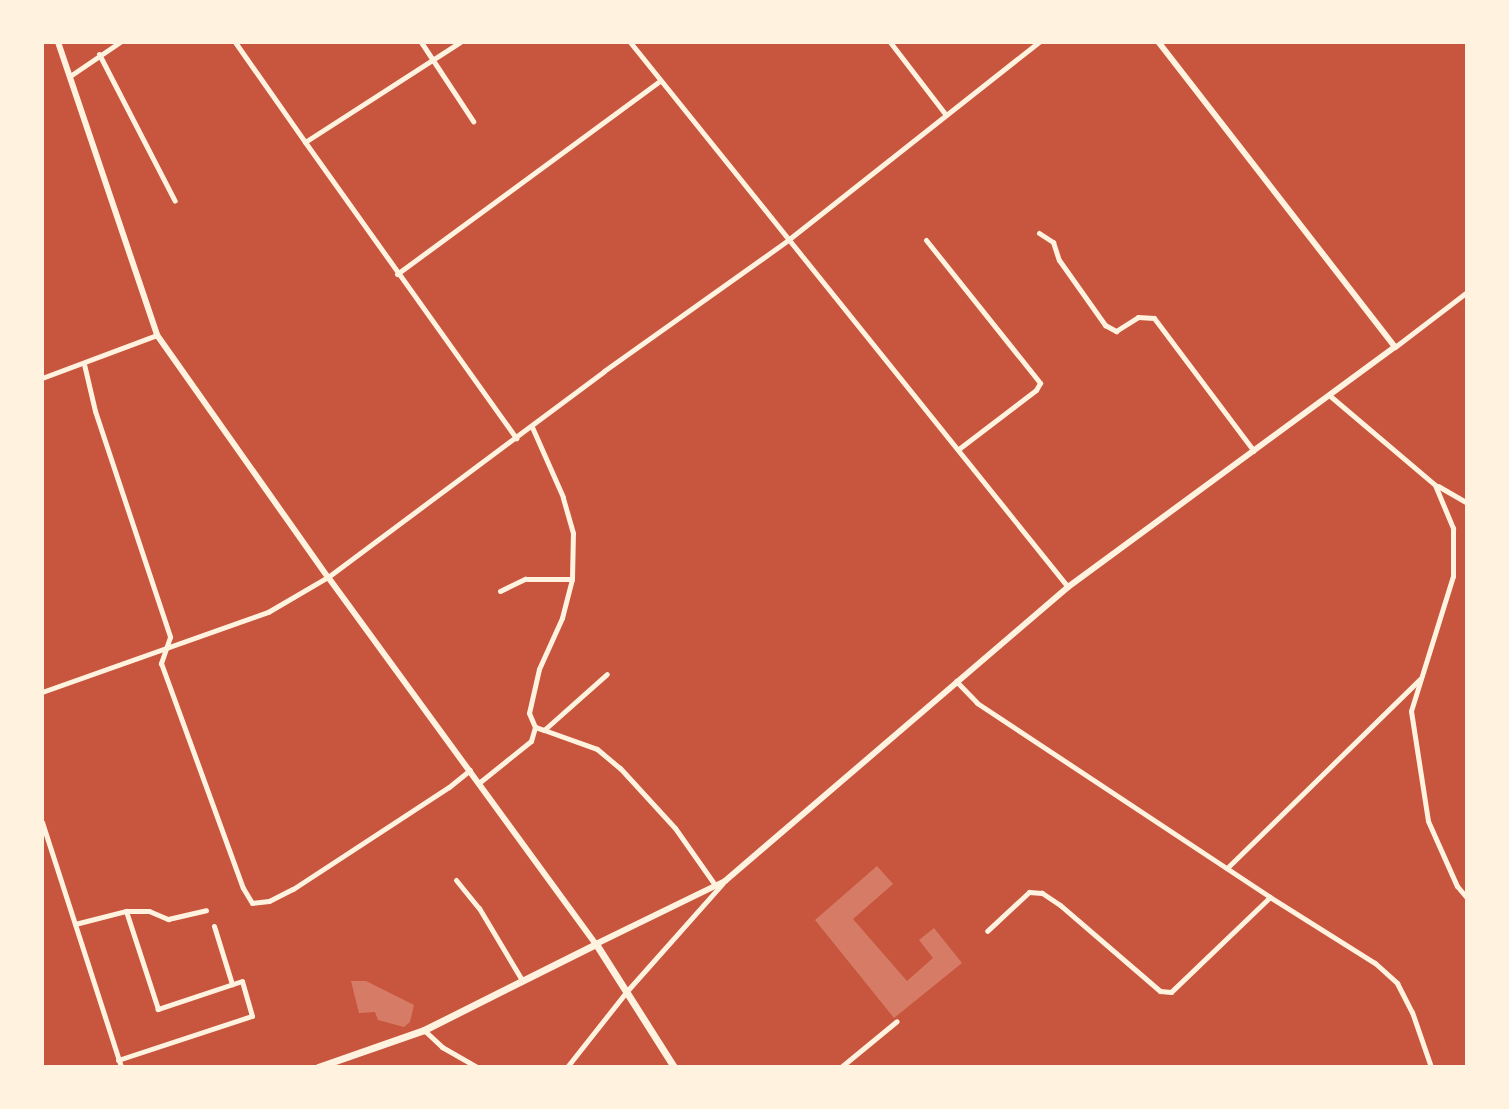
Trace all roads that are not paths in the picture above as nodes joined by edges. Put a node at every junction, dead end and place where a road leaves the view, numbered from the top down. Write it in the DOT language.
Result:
graph roads {
  1 [pos="58,42"];
  2 [pos="120,42"];
  3 [pos="235,42"];
  4 [pos="421,42"];
  5 [pos="460,42"];
  6 [pos="630,42"];
  7 [pos="890,42"];
  8 [pos="1039,42"];
  9 [pos="1158,42"];
  10 [pos="99,54"];
  11 [pos="432,60"];
  12 [pos="69,76"];
  13 [pos="660,81"];
  14 [pos="946,115"];
  15 [pos="473,121"];
  16 [pos="305,142"];
  17 [pos="175,201"];
  18 [pos="1039,233"];
  19 [pos="788,240"];
  20 [pos="926,240"];
  21 [pos="397,274"];
  22 [pos="1467,292"];
  23 [pos="157,335"];
  24 [pos="1395,347"];
  25 [pos="84,364"];
  26 [pos="42,378"];
  27 [pos="1329,395"];
  28 [pos="532,427"];
  29 [pos="516,438"];
  30 [pos="960,448"];
  31 [pos="1254,451"];
  32 [pos="1435,485"];
  33 [pos="1467,503"];
  34 [pos="328,578"];
  35 [pos="572,579"];
  36 [pos="1068,587"];
  37 [pos="500,592"];
  38 [pos="166,649"];
  39 [pos="607,674"];
  40 [pos="1421,678"];
  41 [pos="956,681"];
  42 [pos="42,692"];
  43 [pos="535,727"];
  44 [pos="544,730"];
  45 [pos="470,770"];
  46 [pos="480,782"];
  47 [pos="42,821"];
  48 [pos="1227,868"];
  49 [pos="456,880"];
  50 [pos="725,881"];
  51 [pos="715,885"];
  52 [pos="1270,897"];
  53 [pos="1467,898"];
  54 [pos="206,910"];
  55 [pos="126,911"];
  56 [pos="75,924"];
  57 [pos="214,926"];
  58 [pos="987,931"];
  59 [pos="596,944"];
  60 [pos="522,980"];
  61 [pos="232,984"];
  62 [pos="627,990"];
  63 [pos="897,1021"];
  64 [pos="424,1030"];
  65 [pos="120,1064"];
  66 [pos="318,1067"];
  67 [pos="477,1067"];
  68 [pos="567,1067"];
  69 [pos="674,1067"];
  70 [pos="841,1067"];
  71 [pos="1431,1067"];
  1 -- 12 [label="street"];
  2 -- 10 [label="street"];
  3 -- 16 [label="street"];
  4 -- 11 [label="street"];
  5 -- 11 [label="street"];
  6 -- 13 [label="street"];
  7 -- 14 [label="street"];
  8 -- 14 [label="street"];
  9 -- 24 [label="street"];
  10 -- 12 [label="street"];
  10 -- 17 [label="street"];
  11 -- 15 [label="street"];
  11 -- 16 [label="street"];
  12 -- 23 [label="street"];
  13 -- 19 [label="street"];
  13 -- 21 [label="street"];
  14 -- 19 [label="street"];
  16 -- 21 [label="street"];
  18 -- 31 [label="street"];
  19 -- 28 [label="street"];
  19 -- 30 [label="street"];
  20 -- 30 [label="street"];
  21 -- 29 [label="street"];
  22 -- 24 [label="street"];
  23 -- 25 [label="street"];
  23 -- 34 [label="street"];
  24 -- 27 [label="street"];
  25 -- 26 [label="street"];
  25 -- 38 [label="street"];
  27 -- 31 [label="street"];
  27 -- 32 [label="street"];
  28 -- 29 [label="street"];
  28 -- 35 [label="street"];
  29 -- 34 [label="street"];
  30 -- 36 [label="street"];
  31 -- 36 [label="street"];
  32 -- 33 [label="street"];
  32 -- 40 [label="street"];
  34 -- 38 [label="street"];
  34 -- 45 [label="street"];
  35 -- 37 [label="street"];
  35 -- 43 [label="street"];
  36 -- 41 [label="street"];
  38 -- 42 [label="street"];
  38 -- 45 [label="street"];
  39 -- 44 [label="street"];
  40 -- 48 [label="street"];
  40 -- 53 [label="street"];
  41 -- 48 [label="street"];
  41 -- 50 [label="street"];
  43 -- 44 [label="street"];
  43 -- 46 [label="street"];
  44 -- 51 [label="street"];
  45 -- 46 [label="street"];
  46 -- 59 [label="street"];
  47 -- 56 [label="street"];
  48 -- 52 [label="street"];
  49 -- 60 [label="street"];
  50 -- 51 [label="street"];
  50 -- 62 [label="street"];
  51 -- 59 [label="street"];
  52 -- 58 [label="street"];
  52 -- 71 [label="street"];
  54 -- 55 [label="street"];
  55 -- 56 [label="street"];
  55 -- 61 [label="street"];
  56 -- 65 [label="street"];
  57 -- 61 [label="street"];
  59 -- 60 [label="main road"];
  59 -- 62 [label="main road"];
  60 -- 64 [label="main road"];
  61 -- 65 [label="street"];
  62 -- 68 [label="street"];
  62 -- 69 [label="main road"];
  63 -- 70 [label="street"];
  64 -- 66 [label="main road"];
  64 -- 67 [label="street"];
}
